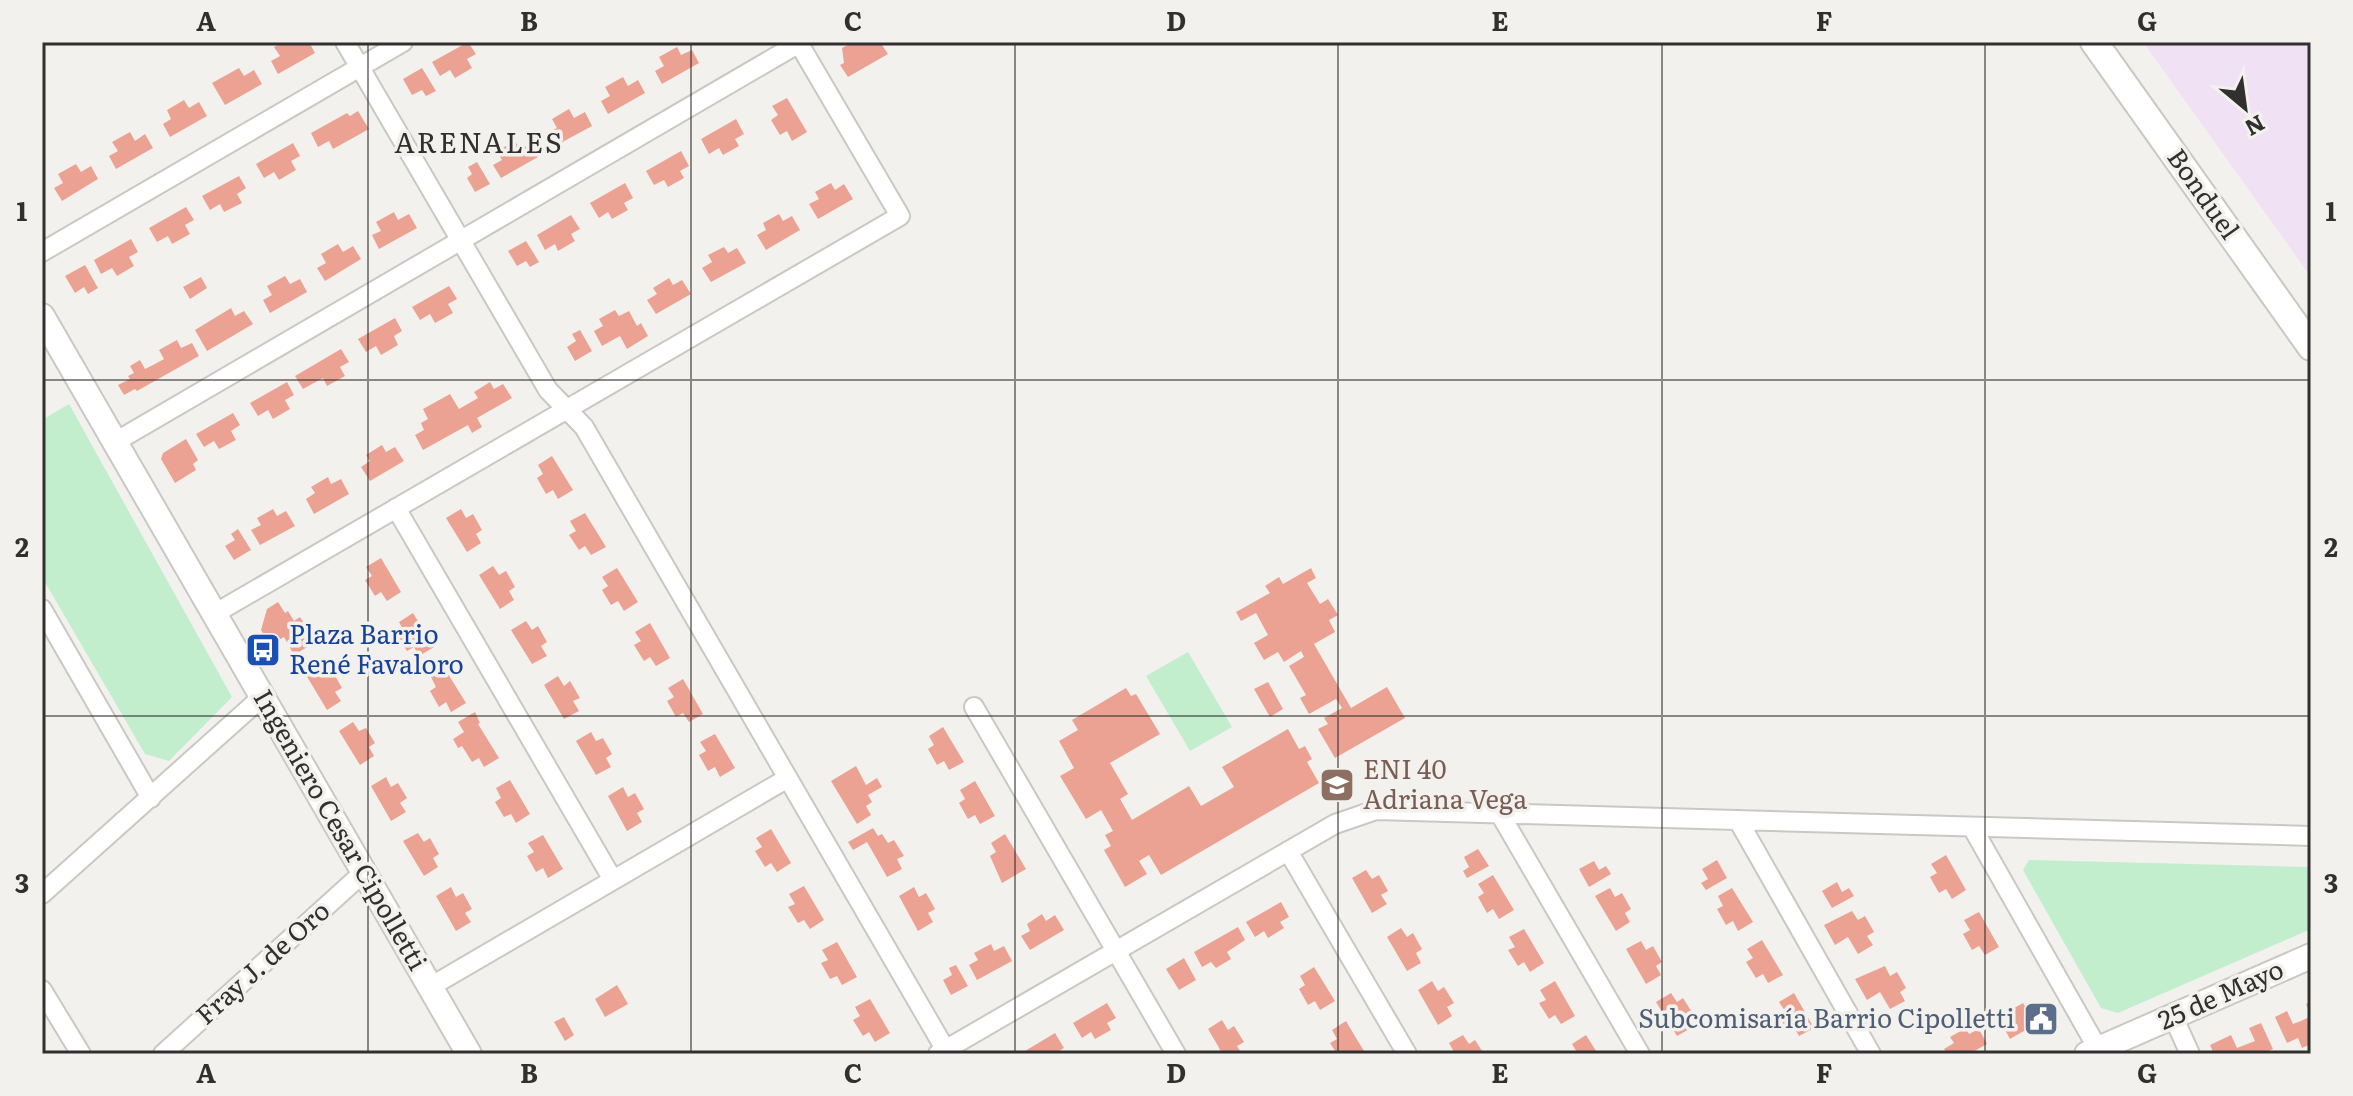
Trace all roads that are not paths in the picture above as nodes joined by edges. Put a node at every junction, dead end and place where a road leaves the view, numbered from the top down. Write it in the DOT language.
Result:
graph roads {
  1 [pos="345,42"];
  2 [pos="403,42"];
  3 [pos="799,42"];
  4 [pos="2094,42"];
  5 [pos="359,67"];
  6 [pos="461,241"];
  7 [pos="42,252"];
  8 [pos="42,316"];
  9 [pos="2311,347"];
  10 [pos="566,409"];
  11 [pos="115,442"];
  12 [pos="396,508"];
  13 [pos="42,609"];
  14 [pos="214,614"];
  15 [pos="262,697"];
  16 [pos="974,707"];
  17 [pos="788,778"];
  18 [pos="151,798"];
  19 [pos="1500,814"];
  20 [pos="1738,820"];
  21 [pos="1972,827"];
  22 [pos="2311,836"];
  23 [pos="1288,851"];
  24 [pos="364,872"];
  25 [pos="613,880"];
  26 [pos="42,894"];
  27 [pos="1116,951"];
  28 [pos="2311,956"];
  29 [pos="430,987"];
  30 [pos="42,990"];
  31 [pos="2173,1016"];
  32 [pos="2093,1052"];
  33 [pos="944,1053"];
  34 [pos="81,1054"];
  35 [pos="163,1054"];
  36 [pos="469,1054"];
  37 [pos="1176,1054"];
  38 [pos="1407,1054"];
  39 [pos="1640,1054"];
  40 [pos="1871,1054"];
  41 [pos="2190,1054"];
  1 -- 5 [label="street"];
  2 -- 5 [label="street"];
  3 -- 6 [label="street"];
  3 -- 10 [label="street"];
  4 -- 9 [label="main road, Bonduel"];
  5 -- 6 [label="street"];
  5 -- 7 [label="street"];
  6 -- 10 [label="street"];
  6 -- 11 [label="street"];
  8 -- 11 [label="street, Ingeniero Cesar Cipolletti"];
  10 -- 12 [label="street"];
  10 -- 17 [label="street"];
  11 -- 14 [label="street, Ingeniero Cesar Cipolletti"];
  12 -- 14 [label="street"];
  12 -- 25 [label="street"];
  13 -- 18 [label="street"];
  14 -- 15 [label="street, Ingeniero Cesar Cipolletti"];
  15 -- 18 [label="street"];
  15 -- 24 [label="street, Ingeniero Cesar Cipolletti"];
  16 -- 27 [label="street"];
  17 -- 25 [label="street"];
  17 -- 33 [label="street"];
  18 -- 26 [label="street"];
  19 -- 20 [label="street"];
  19 -- 23 [label="street"];
  19 -- 39 [label="street"];
  20 -- 21 [label="street"];
  20 -- 40 [label="street"];
  21 -- 22 [label="street"];
  21 -- 32 [label="street"];
  23 -- 27 [label="street"];
  23 -- 38 [label="street"];
  24 -- 29 [label="street, Ingeniero Cesar Cipolletti"];
  24 -- 35 [label="street, Fray J. de Oro"];
  25 -- 29 [label="street"];
  27 -- 33 [label="street"];
  27 -- 37 [label="street"];
  28 -- 31 [label="street, 25 de Mayo"];
  29 -- 36 [label="street, Ingeniero Cesar Cipolletti"];
  30 -- 34 [label="street"];
  31 -- 32 [label="street, 25 de Mayo"];
  31 -- 41 [label="street"];
}
